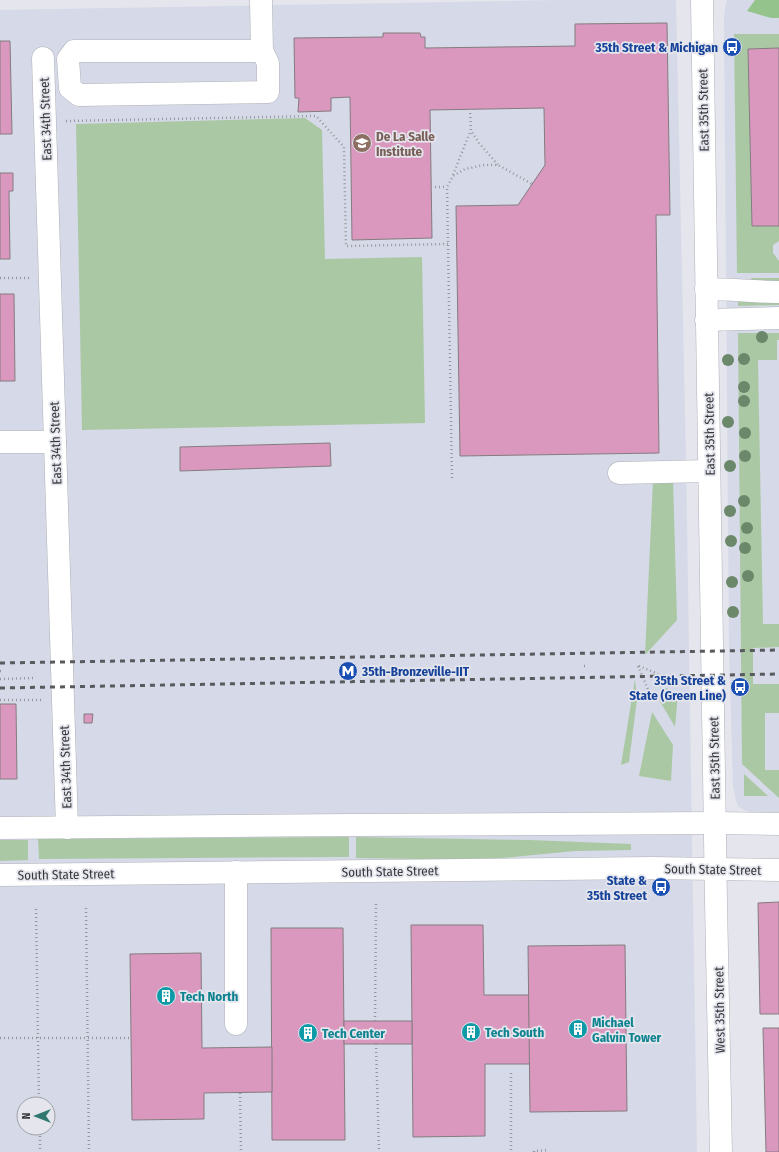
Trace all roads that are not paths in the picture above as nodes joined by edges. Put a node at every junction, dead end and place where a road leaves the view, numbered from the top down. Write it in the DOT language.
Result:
graph roads {
  1 [pos="261,0"];
  2 [pos="702,0"];
  3 [pos="262,51"];
  4 [pos="43,58"];
  5 [pos="706,289"];
  6 [pos="779,292"];
  7 [pos="779,318"];
  8 [pos="706,320"];
  9 [pos="0,442"];
  10 [pos="55,442"];
  11 [pos="709,471"];
  12 [pos="619,473"];
  13 [pos="715,823"];
  14 [pos="779,824"];
  15 [pos="0,828"];
  16 [pos="67,828"];
  17 [pos="716,869"];
  18 [pos="779,870"];
  19 [pos="236,872"];
  20 [pos="0,874"];
  21 [pos="236,1024"];
  22 [pos="721,1152"];
  1 -- 3 [label="main road"];
  2 -- 5 [label="main road, East 35th Street"];
  3 -- 3 [label="main road"];
  4 -- 10 [label="main road, East 34th Street"];
  5 -- 6 [label="main road"];
  5 -- 8 [label="main road, East 35th Street"];
  7 -- 8 [label="main road"];
  8 -- 11 [label="main road, East 35th Street"];
  9 -- 10 [label="main road"];
  10 -- 16 [label="main road, East 34th Street"];
  11 -- 12 [label="main road"];
  11 -- 13 [label="main road, East 35th Street"];
  13 -- 14 [label="main road"];
  13 -- 16 [label="main road"];
  13 -- 17 [label="main road, East 35th Street"];
  15 -- 16 [label="main road"];
  17 -- 18 [label="main road, South State Street"];
  17 -- 19 [label="main road, South State Street"];
  17 -- 22 [label="main road, West 35th Street"];
  19 -- 20 [label="main road, South State Street"];
  19 -- 21 [label="main road"];
}
